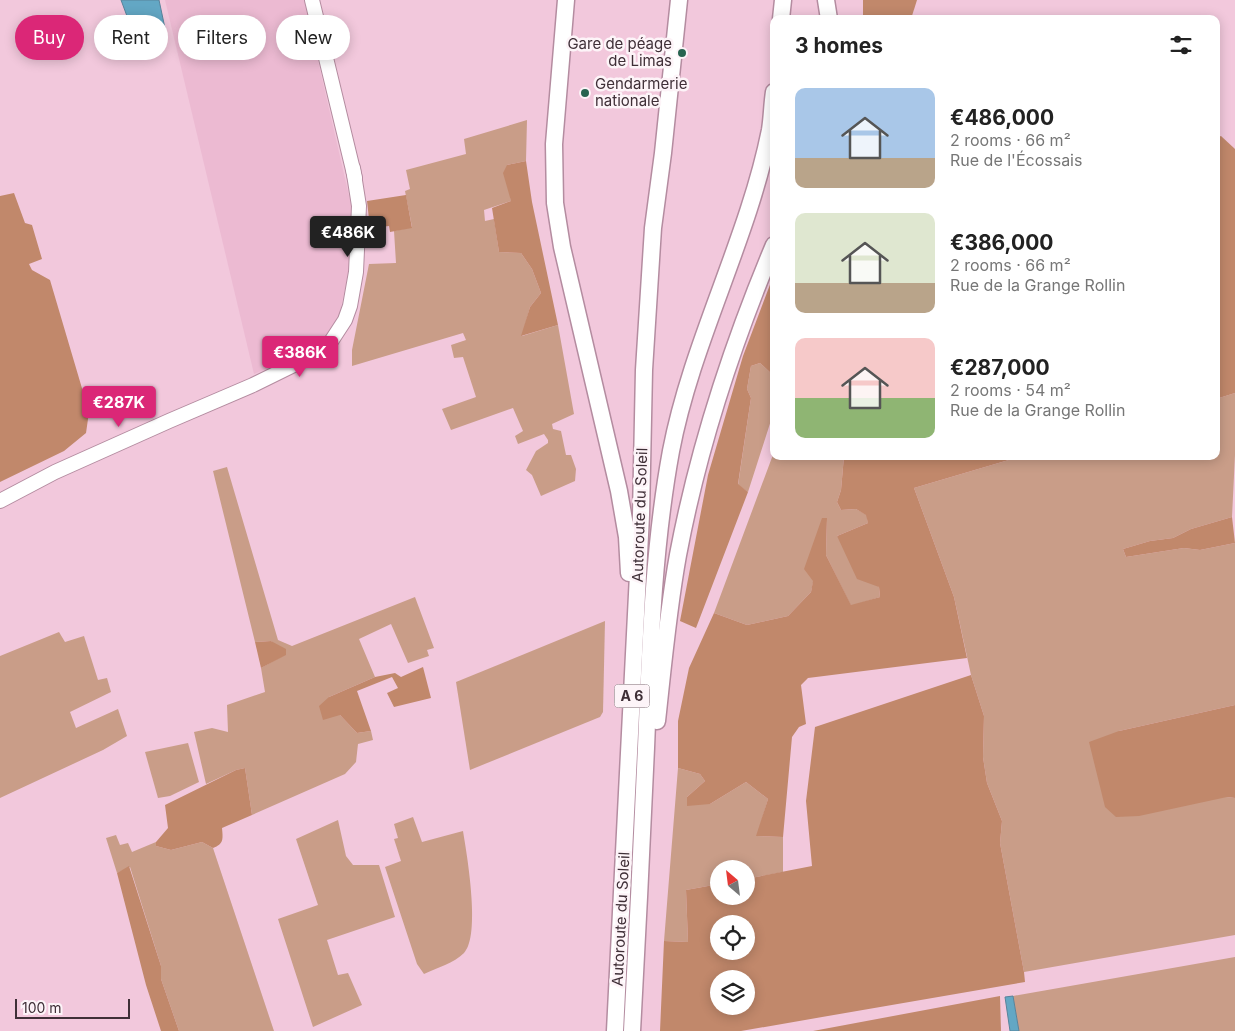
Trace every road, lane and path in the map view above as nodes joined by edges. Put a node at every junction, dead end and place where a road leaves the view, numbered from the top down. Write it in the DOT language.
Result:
graph roads {
  1 [pos="312,0"];
  2 [pos="566,0"];
  3 [pos="679,0"];
  4 [pos="784,0"];
  5 [pos="826,0"];
  6 [pos="782,15"];
  7 [pos="828,15"];
  8 [pos="770,128"];
  9 [pos="770,255"];
  10 [pos="0,501"];
  11 [pos="642,837"];
  12 [pos="623,877"];
  13 [pos="615,1031"];
  14 [pos="632,1031"];
  1 -- 10 [label="main road"];
  2 -- 12 [label="highway"];
  3 -- 12 [label="highway, Autoroute du Soleil / A 6"];
  4 -- 6 [label="highway"];
  5 -- 7 [label="highway"];
  8 -- 11 [label="highway, Autoroute du Soleil / A 6"];
  9 -- 11 [label="highway"];
  11 -- 14 [label="highway, Autoroute du Soleil / A 6"];
  12 -- 13 [label="highway, Autoroute du Soleil / A 6"];
}
